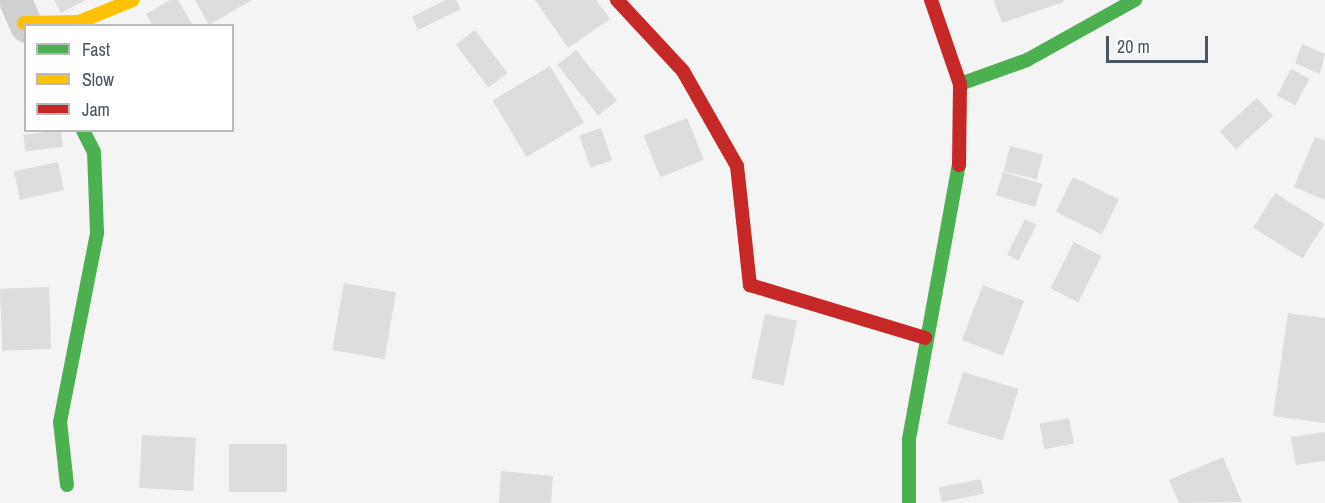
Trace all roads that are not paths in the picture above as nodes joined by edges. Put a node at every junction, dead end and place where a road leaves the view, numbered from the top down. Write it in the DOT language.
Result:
graph roads {
  1 [pos="133,0"];
  2 [pos="617,0"];
  3 [pos="931,0"];
  4 [pos="1135,0"];
  5 [pos="22,16"];
  6 [pos="960,84"];
  7 [pos="84,132"];
  8 [pos="925,338"];
  9 [pos="67,485"];
  10 [pos="909,503"];
  1 -- 5 [label="street"];
  2 -- 8 [label="street"];
  3 -- 6 [label="street"];
  4 -- 6 [label="street"];
  6 -- 8 [label="street"];
  7 -- 9 [label="street"];
  8 -- 10 [label="street"];
}
